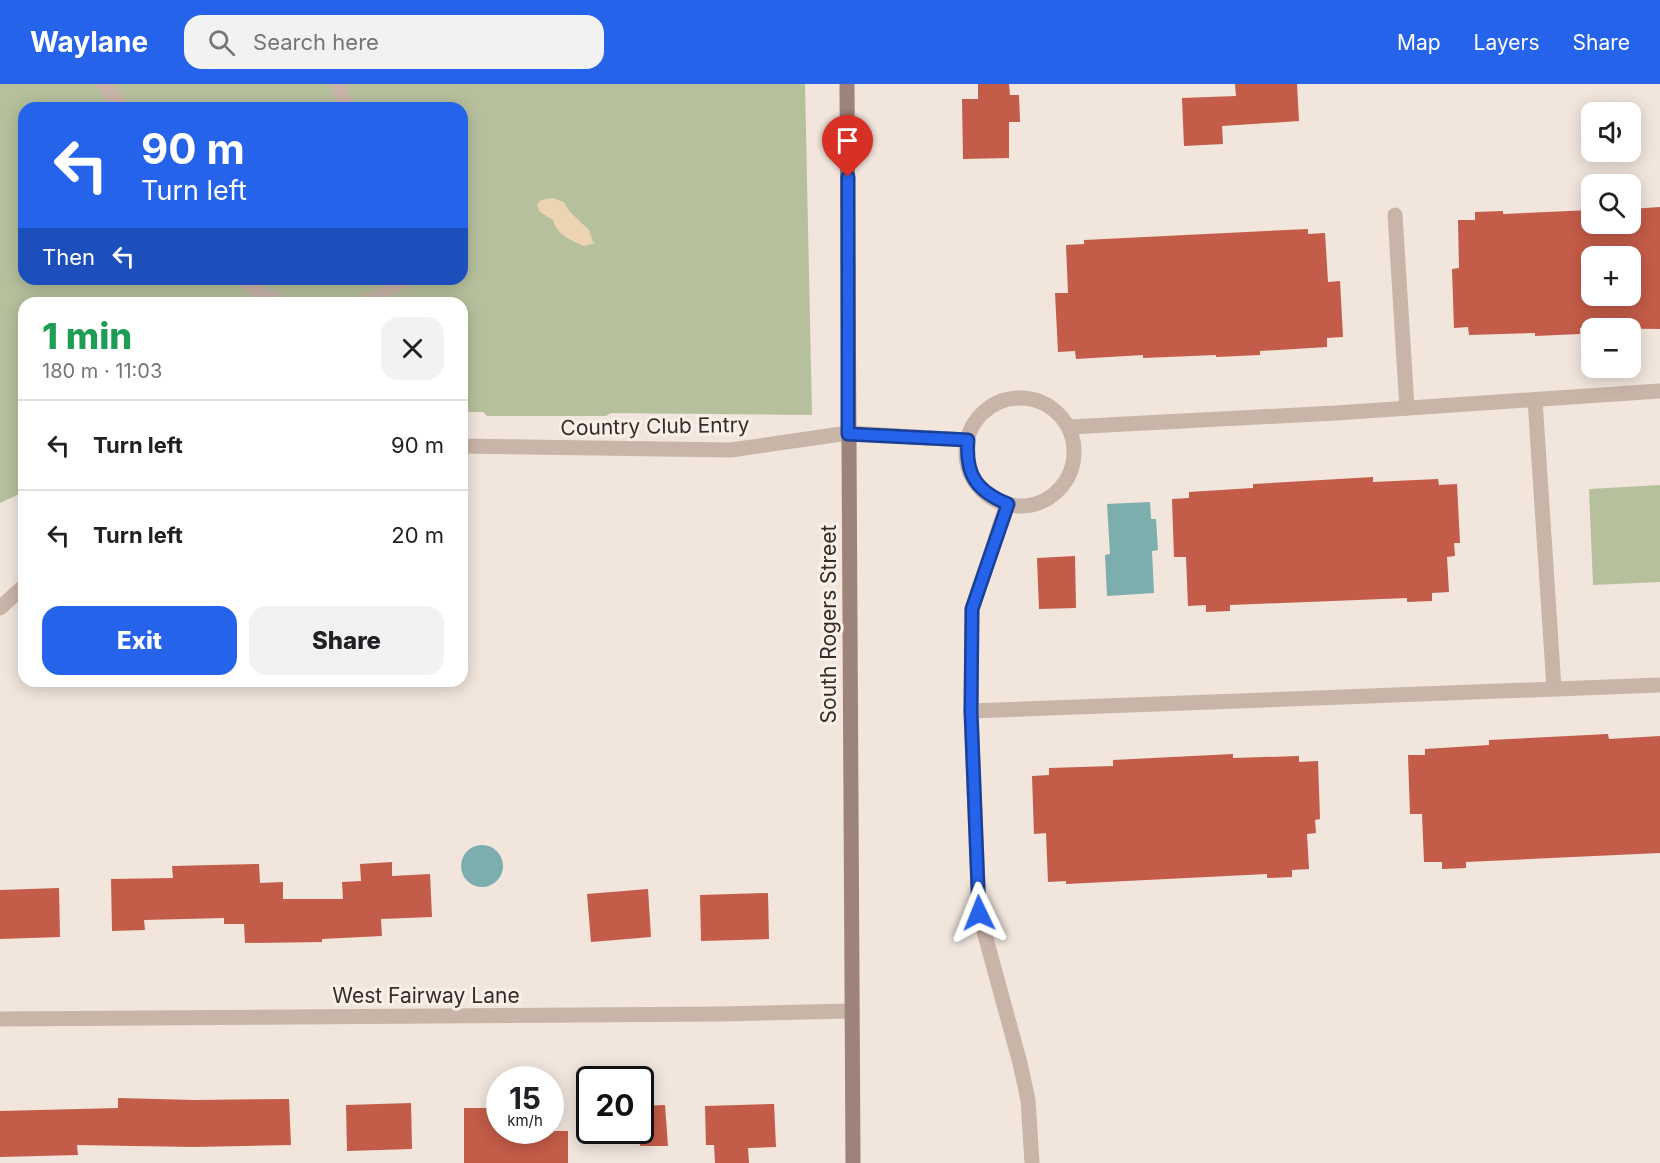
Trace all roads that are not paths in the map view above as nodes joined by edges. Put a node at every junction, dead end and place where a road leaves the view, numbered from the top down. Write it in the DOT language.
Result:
graph roads {
  1 [pos="104,84"];
  2 [pos="338,84"];
  3 [pos="847,84"];
  4 [pos="117,102"];
  5 [pos="344,102"];
  6 [pos="1395,215"];
  7 [pos="251,285"];
  8 [pos="396,285"];
  9 [pos="266,297"];
  10 [pos="379,297"];
  11 [pos="1660,391"];
  12 [pos="1535,400"];
  13 [pos="1407,408"];
  14 [pos="1069,427"];
  15 [pos="848,434"];
  16 [pos="968,440"];
  17 [pos="468,446"];
  18 [pos="1008,504"];
  19 [pos="18,592"];
  20 [pos="0,608"];
  21 [pos="1660,685"];
  22 [pos="1554,688"];
  23 [pos="971,711"];
  24 [pos="851,1011"];
  25 [pos="0,1019"];
  26 [pos="853,1163"];
  27 [pos="1032,1163"];
  1 -- 4 [label="street"];
  2 -- 5 [label="street"];
  3 -- 15 [label="street, South Rogers Street"];
  6 -- 13 [label="street"];
  7 -- 9 [label="street"];
  8 -- 10 [label="street"];
  11 -- 12 [label="street"];
  12 -- 13 [label="street"];
  12 -- 22 [label="street"];
  13 -- 14 [label="street"];
  14 -- 16 [label="street"];
  14 -- 18 [label="street"];
  15 -- 16 [label="street, Country Club Entry"];
  15 -- 17 [label="street, Country Club Entry"];
  15 -- 24 [label="street, South Rogers Street"];
  16 -- 18 [label="street"];
  18 -- 23 [label="street"];
  19 -- 20 [label="street"];
  21 -- 22 [label="street"];
  22 -- 23 [label="street"];
  23 -- 27 [label="street"];
  24 -- 25 [label="street, West Fairway Lane"];
  24 -- 26 [label="street, South Rogers Street"];
}
